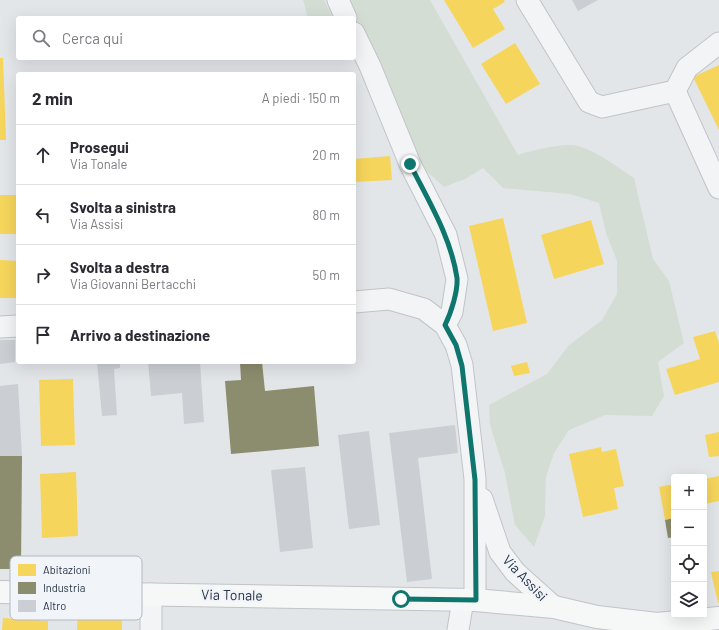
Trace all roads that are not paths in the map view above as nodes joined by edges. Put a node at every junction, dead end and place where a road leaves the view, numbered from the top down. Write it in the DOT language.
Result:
graph roads {
  1 [pos="338,0"];
  2 [pos="527,0"];
  3 [pos="345,16"];
  4 [pos="356,37"];
  5 [pos="719,43"];
  6 [pos="675,91"];
  7 [pos="719,188"];
  8 [pos="356,302"];
  9 [pos="445,325"];
  10 [pos="16,326"];
  11 [pos="0,327"];
  12 [pos="475,480"];
  13 [pos="0,592"];
  14 [pos="10,592"];
  15 [pos="142,594"];
  16 [pos="151,594"];
  17 [pos="469,600"];
  18 [pos="554,607"];
  19 [pos="719,618"];
  20 [pos="151,630"];
  21 [pos="458,630"];
  1 -- 3 [label="street"];
  2 -- 6 [label="street"];
  4 -- 9 [label="street"];
  5 -- 6 [label="street"];
  6 -- 7 [label="street"];
  8 -- 9 [label="street, Via Assisi"];
  9 -- 12 [label="street, Via Assisi"];
  10 -- 11 [label="street"];
  12 -- 17 [label="street, Via Assisi"];
  12 -- 18 [label="street, Via Assisi"];
  13 -- 14 [label="street, Via Tonale"];
  15 -- 16 [label="street, Via Tonale"];
  16 -- 17 [label="street, Via Tonale"];
  16 -- 20 [label="street"];
  17 -- 18 [label="street, Via Tonale"];
  17 -- 21 [label="street, Via Assisi"];
  18 -- 19 [label="street, Via Tonale"];
}
